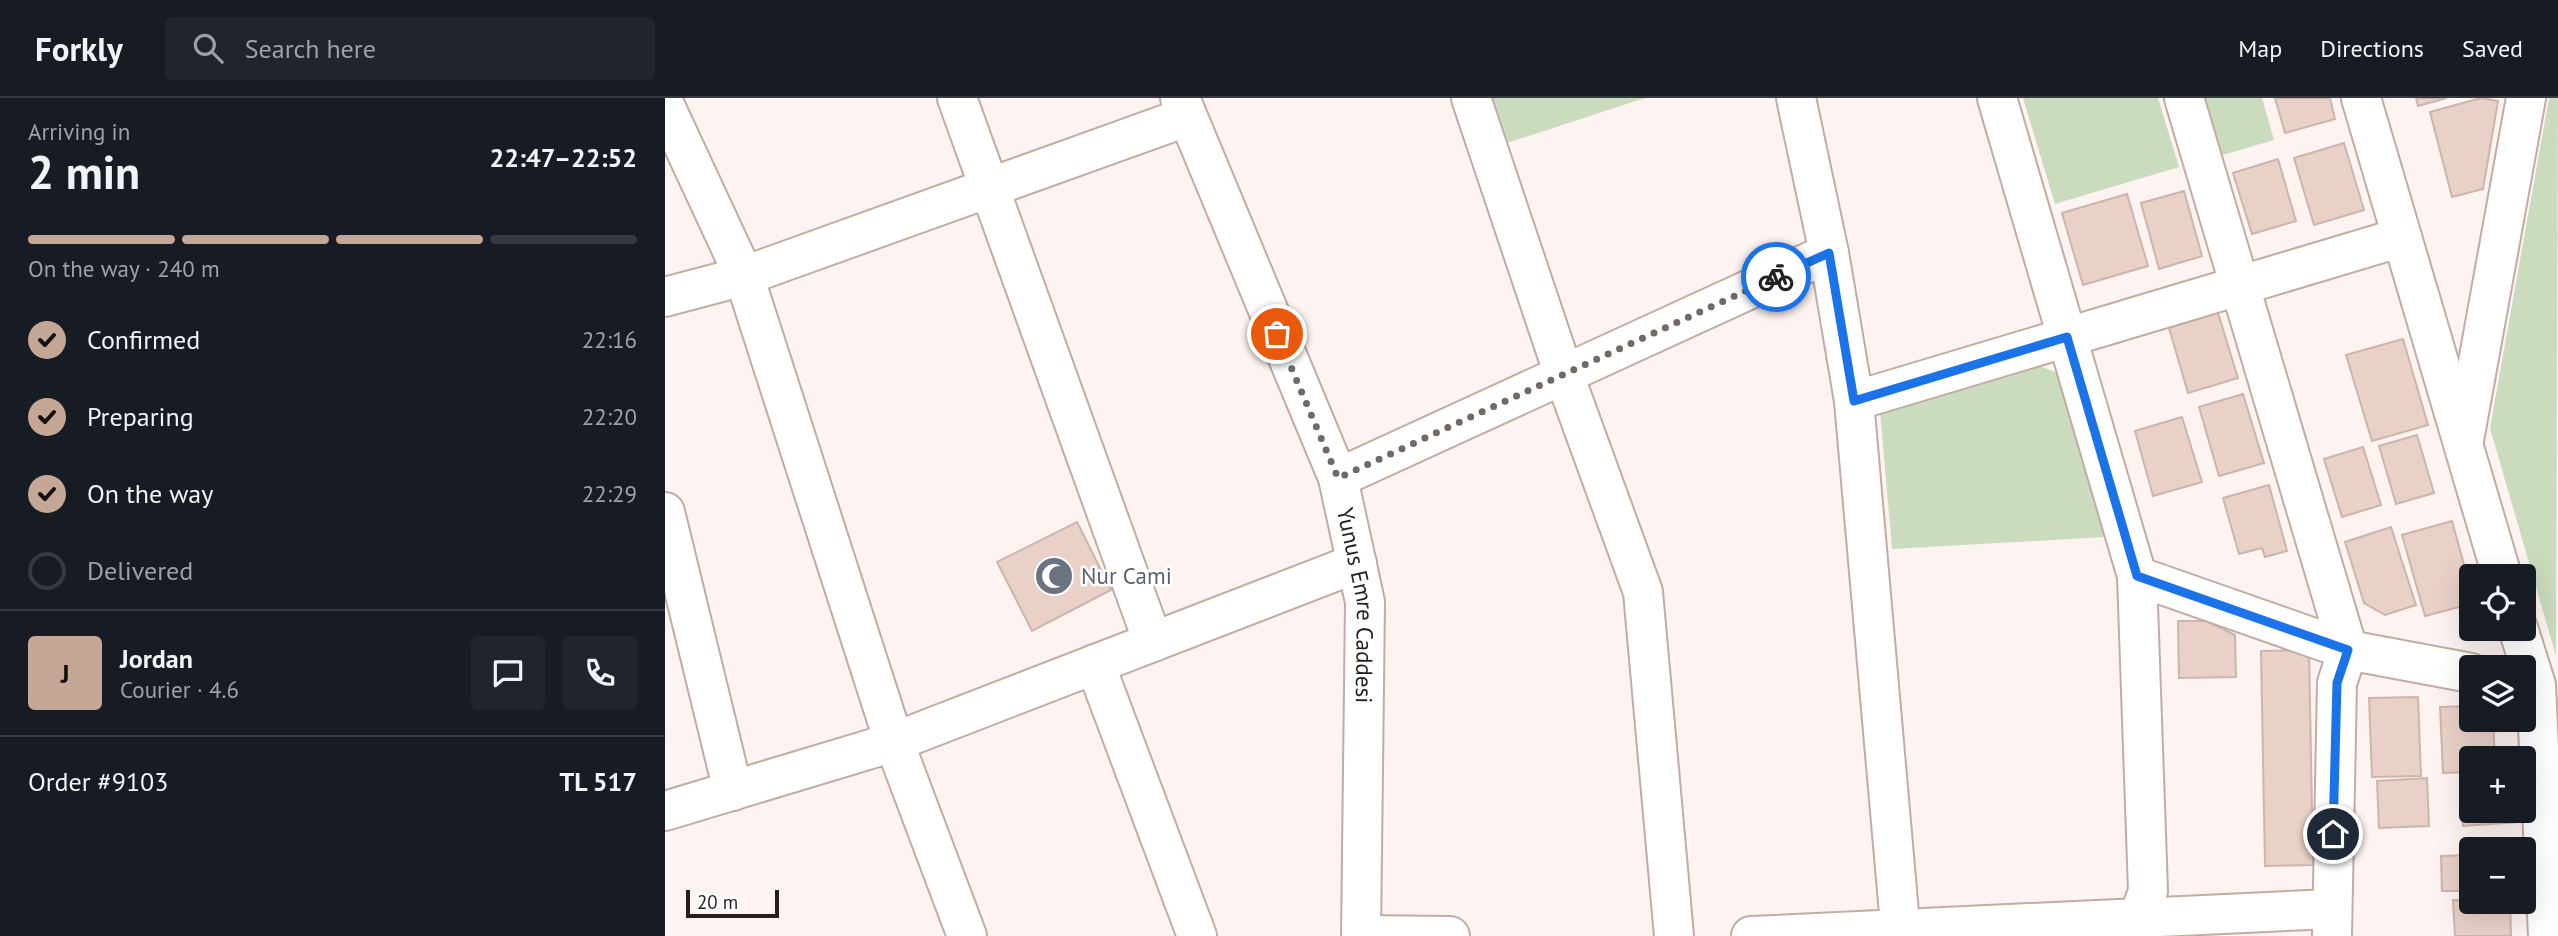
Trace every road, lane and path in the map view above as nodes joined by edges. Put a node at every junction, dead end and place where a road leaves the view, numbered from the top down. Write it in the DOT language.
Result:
graph roads {
  1 [pos="957,98"];
  2 [pos="1471,98"];
  3 [pos="1796,98"];
  4 [pos="1997,98"];
  5 [pos="2184,98"];
  6 [pos="2361,98"];
  7 [pos="2526,98"];
  8 [pos="665,106"];
  9 [pos="1183,107"];
  10 [pos="989,188"];
  11 [pos="2402,237"];
  12 [pos="1829,253"];
  13 [pos="744,276"];
  14 [pos="2239,285"];
  15 [pos="665,297"];
  16 [pos="2067,337"];
  17 [pos="1564,375"];
  18 [pos="1854,401"];
  19 [pos="2463,448"];
  20 [pos="1338,478"];
  21 [pos="665,512"];
  22 [pos="1357,563"];
  23 [pos="2498,564"];
  24 [pos="2137,576"];
  25 [pos="2523,641"];
  26 [pos="1153,642"];
  27 [pos="2348,650"];
  28 [pos="1095,664"];
  29 [pos="2459,671"];
  30 [pos="2539,684"];
  31 [pos="894,743"];
  32 [pos="733,791"];
  33 [pos="665,811"];
  34 [pos="2332,923"];
  35 [pos="2140,926"];
  36 [pos="1901,933"];
  37 [pos="1361,935"];
  38 [pos="967,936"];
  39 [pos="1197,936"];
  40 [pos="1450,936"];
  41 [pos="1674,936"];
  42 [pos="1751,936"];
  43 [pos="2548,936"];
  1 -- 10 [label="street"];
  2 -- 17 [label="street"];
  3 -- 12 [label="street"];
  4 -- 16 [label="street"];
  5 -- 14 [label="street"];
  6 -- 11 [label="street"];
  7 -- 19 [label="street"];
  8 -- 13 [label="street"];
  9 -- 10 [label="street"];
  9 -- 20 [label="street, Yunus Emre Caddesi"];
  10 -- 13 [label="street"];
  10 -- 26 [label="street"];
  11 -- 14 [label="street"];
  11 -- 19 [label="street"];
  12 -- 17 [label="street"];
  12 -- 18 [label="street"];
  13 -- 15 [label="street"];
  13 -- 31 [label="street"];
  14 -- 16 [label="street"];
  14 -- 27 [label="street"];
  16 -- 18 [label="street"];
  16 -- 24 [label="street"];
  17 -- 20 [label="street"];
  17 -- 41 [label="street"];
  18 -- 36 [label="street"];
  19 -- 23 [label="street"];
  20 -- 22 [label="street, Yunus Emre Caddesi"];
  21 -- 32 [label="street"];
  22 -- 26 [label="street"];
  22 -- 37 [label="street, Yunus Emre Caddesi"];
  24 -- 27 [label="street"];
  24 -- 35 [label="street"];
  25 -- 30 [label="street"];
  26 -- 28 [label="street"];
  27 -- 29 [label="street"];
  27 -- 34 [label="street"];
  28 -- 31 [label="street"];
  28 -- 39 [label="street"];
  30 -- 43 [label="street"];
  31 -- 32 [label="street"];
  31 -- 38 [label="street"];
  32 -- 33 [label="street"];
  34 -- 35 [label="street"];
  35 -- 36 [label="street"];
  36 -- 42 [label="street"];
  37 -- 40 [label="street"];
}
